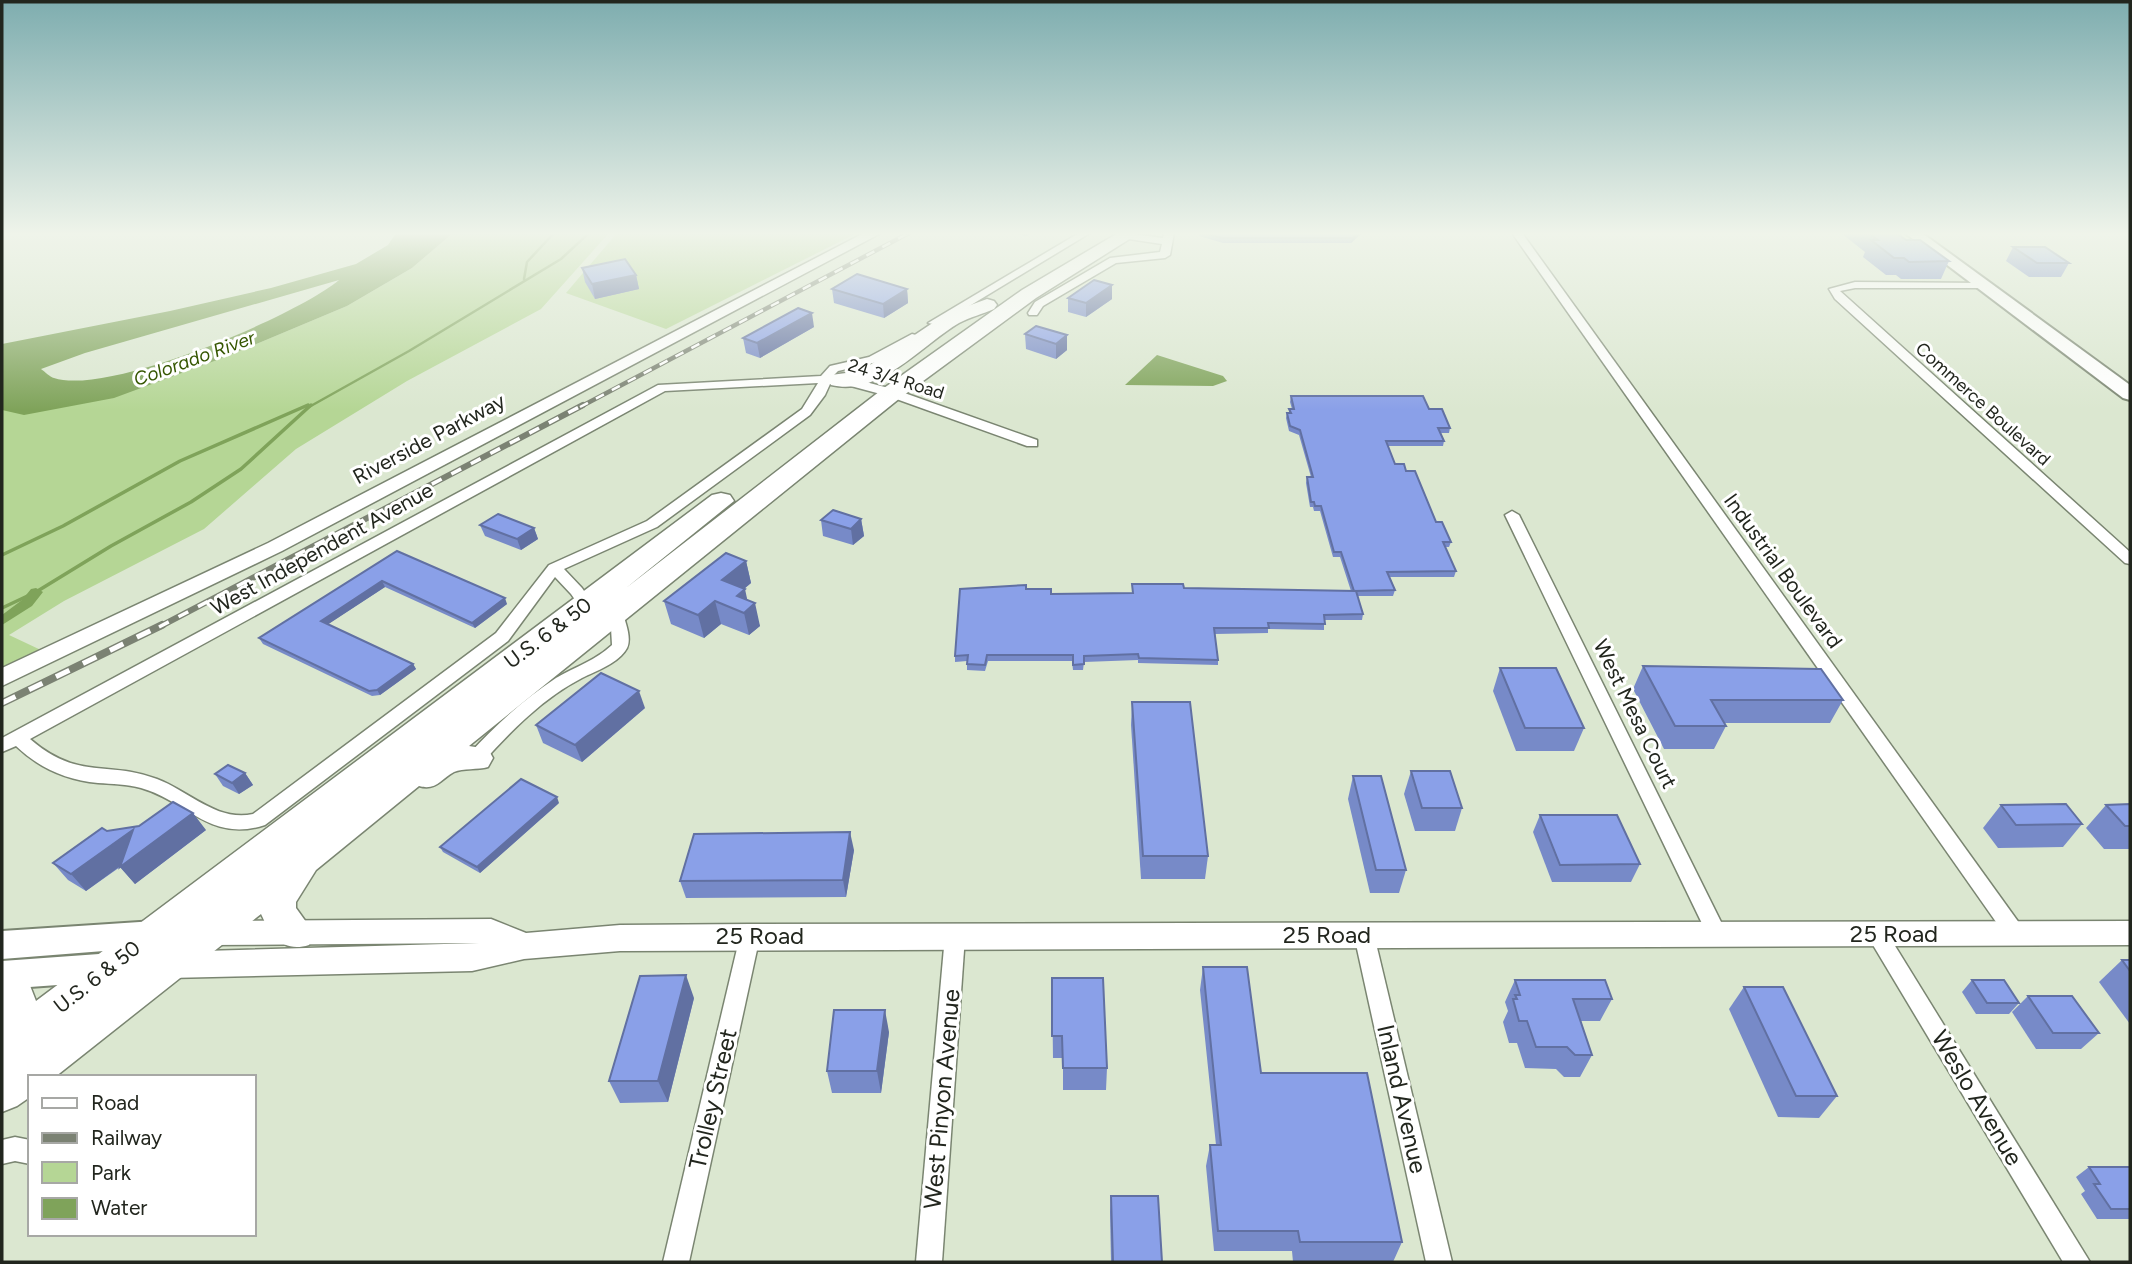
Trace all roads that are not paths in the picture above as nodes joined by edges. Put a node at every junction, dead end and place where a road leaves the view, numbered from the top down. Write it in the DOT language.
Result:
graph roads {
  1 [pos="759,292"];
  2 [pos="988,292"];
  3 [pos="1011,292"];
  4 [pos="1032,292"];
  5 [pos="1059,292"];
  6 [pos="1559,292"];
  7 [pos="1836,292"];
  8 [pos="1993,292"];
  9 [pos="987,305"];
  10 [pos="1033,313"];
  11 [pos="832,379"];
  12 [pos="662,388"];
  13 [pos="890,392"];
  14 [pos="2130,394"];
  15 [pos="1032,443"];
  16 [pos="1512,515"];
  17 [pos="2130,561"];
  18 [pos="554,568"];
  19 [pos="599,608"];
  20 [pos="2,678"];
  21 [pos="10,742"];
  22 [pos="476,758"];
  23 [pos="333,834"];
  24 [pos="208,933"];
  25 [pos="295,933"];
  26 [pos="2015,933"];
  27 [pos="2130,933"];
  28 [pos="1717,934"];
  29 [pos="1877,934"];
  30 [pos="1364,935"];
  31 [pos="750,936"];
  32 [pos="955,936"];
  33 [pos="2,945"];
  34 [pos="524,946"];
  35 [pos="161,950"];
  36 [pos="111,967"];
  37 [pos="2,975"];
  38 [pos="2,991"];
  39 [pos="2,1042"];
  40 [pos="2,1051"];
  41 [pos="2,1092"];
  42 [pos="2,1152"];
  43 [pos="28,1152"];
  44 [pos="676,1262"];
  45 [pos="929,1262"];
  46 [pos="1439,1262"];
  47 [pos="2077,1262"];
  1 -- 20 [label="main road, Riverside Parkway"];
  2 -- 11 [label="street"];
  3 -- 9 [label="highway"];
  4 -- 13 [label="highway, U.S. 6 & 50"];
  5 -- 10 [label="street"];
  6 -- 26 [label="street, Industrial Boulevard"];
  7 -- 17 [label="street, Commerce Boulevard"];
  8 -- 14 [label="main road"];
  9 -- 11 [label="highway"];
  9 -- 13 [label="highway"];
  11 -- 12 [label="street, 24 3/4 Road"];
  11 -- 13 [label="street, 24 3/4 Road"];
  11 -- 18 [label="street"];
  12 -- 21 [label="street, West Independent Avenue"];
  13 -- 15 [label="street, 24 3/4 Road"];
  13 -- 19 [label="highway, U.S. 6 & 50"];
  13 -- 19 [label="highway, U.S. 6 & 50"];
  16 -- 28 [label="street, West Mesa Court"];
  18 -- 19 [label="street"];
  18 -- 21 [label="street"];
  19 -- 22 [label="street"];
  19 -- 23 [label="highway, U.S. 6 & 50"];
  19 -- 35 [label="highway, U.S. 6 & 50"];
  22 -- 23 [label="highway"];
  23 -- 24 [label="highway, U.S. 6 & 50"];
  23 -- 25 [label="highway"];
  24 -- 25 [label="main road, 25 Road"];
  24 -- 35 [label="highway, U.S. 6 & 50"];
  25 -- 34 [label="main road, 25 Road"];
  26 -- 27 [label="main road, 25 Road"];
  26 -- 29 [label="main road, 25 Road"];
  28 -- 29 [label="main road, 25 Road"];
  28 -- 30 [label="main road, 25 Road"];
  29 -- 47 [label="street, Weslo Avenue"];
  30 -- 32 [label="main road, 25 Road"];
  30 -- 46 [label="street, Inland Avenue"];
  31 -- 32 [label="main road, 25 Road"];
  31 -- 34 [label="main road, 25 Road"];
  31 -- 44 [label="street, Trolley Street"];
  32 -- 45 [label="street, West Pinyon Avenue"];
  33 -- 35 [label="main road, 25 Road"];
  34 -- 35 [label="main road, 25 Road"];
  35 -- 36 [label="highway, U.S. 6 & 50"];
  35 -- 41 [label="highway, U.S. 6 & 50"];
  36 -- 37 [label="main road"];
  36 -- 40 [label="highway, U.S. 6 & 50"];
  38 -- 39 [label="highway"];
  42 -- 43 [label="street"];
}
